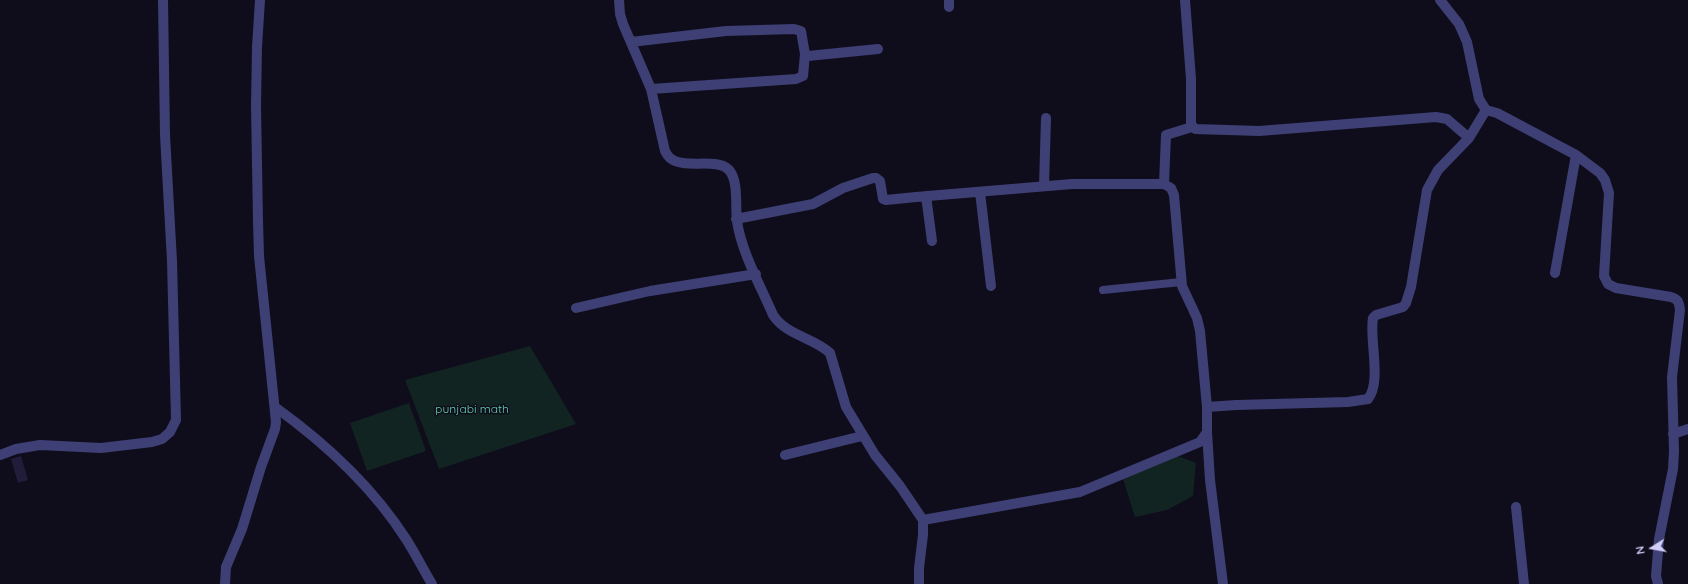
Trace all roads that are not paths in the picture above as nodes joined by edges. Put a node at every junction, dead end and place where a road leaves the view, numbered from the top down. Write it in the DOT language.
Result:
graph roads {
  1 [pos="163,0"];
  2 [pos="260,0"];
  3 [pos="619,0"];
  4 [pos="1185,0"];
  5 [pos="1440,0"];
  6 [pos="631,42"];
  7 [pos="878,49"];
  8 [pos="805,54"];
  9 [pos="651,88"];
  10 [pos="1486,110"];
  11 [pos="1046,118"];
  12 [pos="1192,127"];
  13 [pos="1468,138"];
  14 [pos="1576,155"];
  15 [pos="1164,184"];
  16 [pos="1044,186"];
  17 [pos="980,192"];
  18 [pos="926,196"];
  19 [pos="736,219"];
  20 [pos="932,241"];
  21 [pos="1555,273"];
  22 [pos="756,274"];
  23 [pos="1182,282"];
  24 [pos="991,286"];
  25 [pos="1103,290"];
  26 [pos="576,308"];
  27 [pos="275,407"];
  28 [pos="1207,407"];
  29 [pos="1688,429"];
  30 [pos="1207,432"];
  31 [pos="1673,434"];
  32 [pos="862,436"];
  33 [pos="0,455"];
  34 [pos="785,455"];
  35 [pos="1516,507"];
  36 [pos="923,520"];
  37 [pos="225,584"];
  38 [pos="432,584"];
  39 [pos="919,584"];
  40 [pos="1223,584"];
  41 [pos="1524,584"];
  42 [pos="1658,584"];
  1 -- 33 [label="street"];
  2 -- 27 [label="street"];
  3 -- 6 [label="street"];
  4 -- 12 [label="street"];
  5 -- 10 [label="street"];
  6 -- 8 [label="street"];
  6 -- 9 [label="street"];
  7 -- 8 [label="street"];
  8 -- 9 [label="street"];
  9 -- 19 [label="street"];
  10 -- 13 [label="street"];
  10 -- 14 [label="street"];
  11 -- 16 [label="street"];
  12 -- 13 [label="street"];
  12 -- 15 [label="street"];
  13 -- 28 [label="street"];
  14 -- 21 [label="street"];
  14 -- 31 [label="street"];
  15 -- 16 [label="street"];
  15 -- 23 [label="street"];
  16 -- 17 [label="street"];
  17 -- 18 [label="street"];
  17 -- 24 [label="street"];
  18 -- 19 [label="street"];
  18 -- 20 [label="street"];
  19 -- 22 [label="street"];
  22 -- 26 [label="street"];
  22 -- 32 [label="street"];
  23 -- 25 [label="lane"];
  23 -- 28 [label="street"];
  27 -- 37 [label="street"];
  27 -- 38 [label="street"];
  28 -- 30 [label="street"];
  29 -- 31 [label="street"];
  30 -- 36 [label="street"];
  30 -- 40 [label="street"];
  31 -- 42 [label="street"];
  32 -- 34 [label="street"];
  32 -- 36 [label="street"];
  35 -- 41 [label="street"];
  36 -- 39 [label="street"];
}
